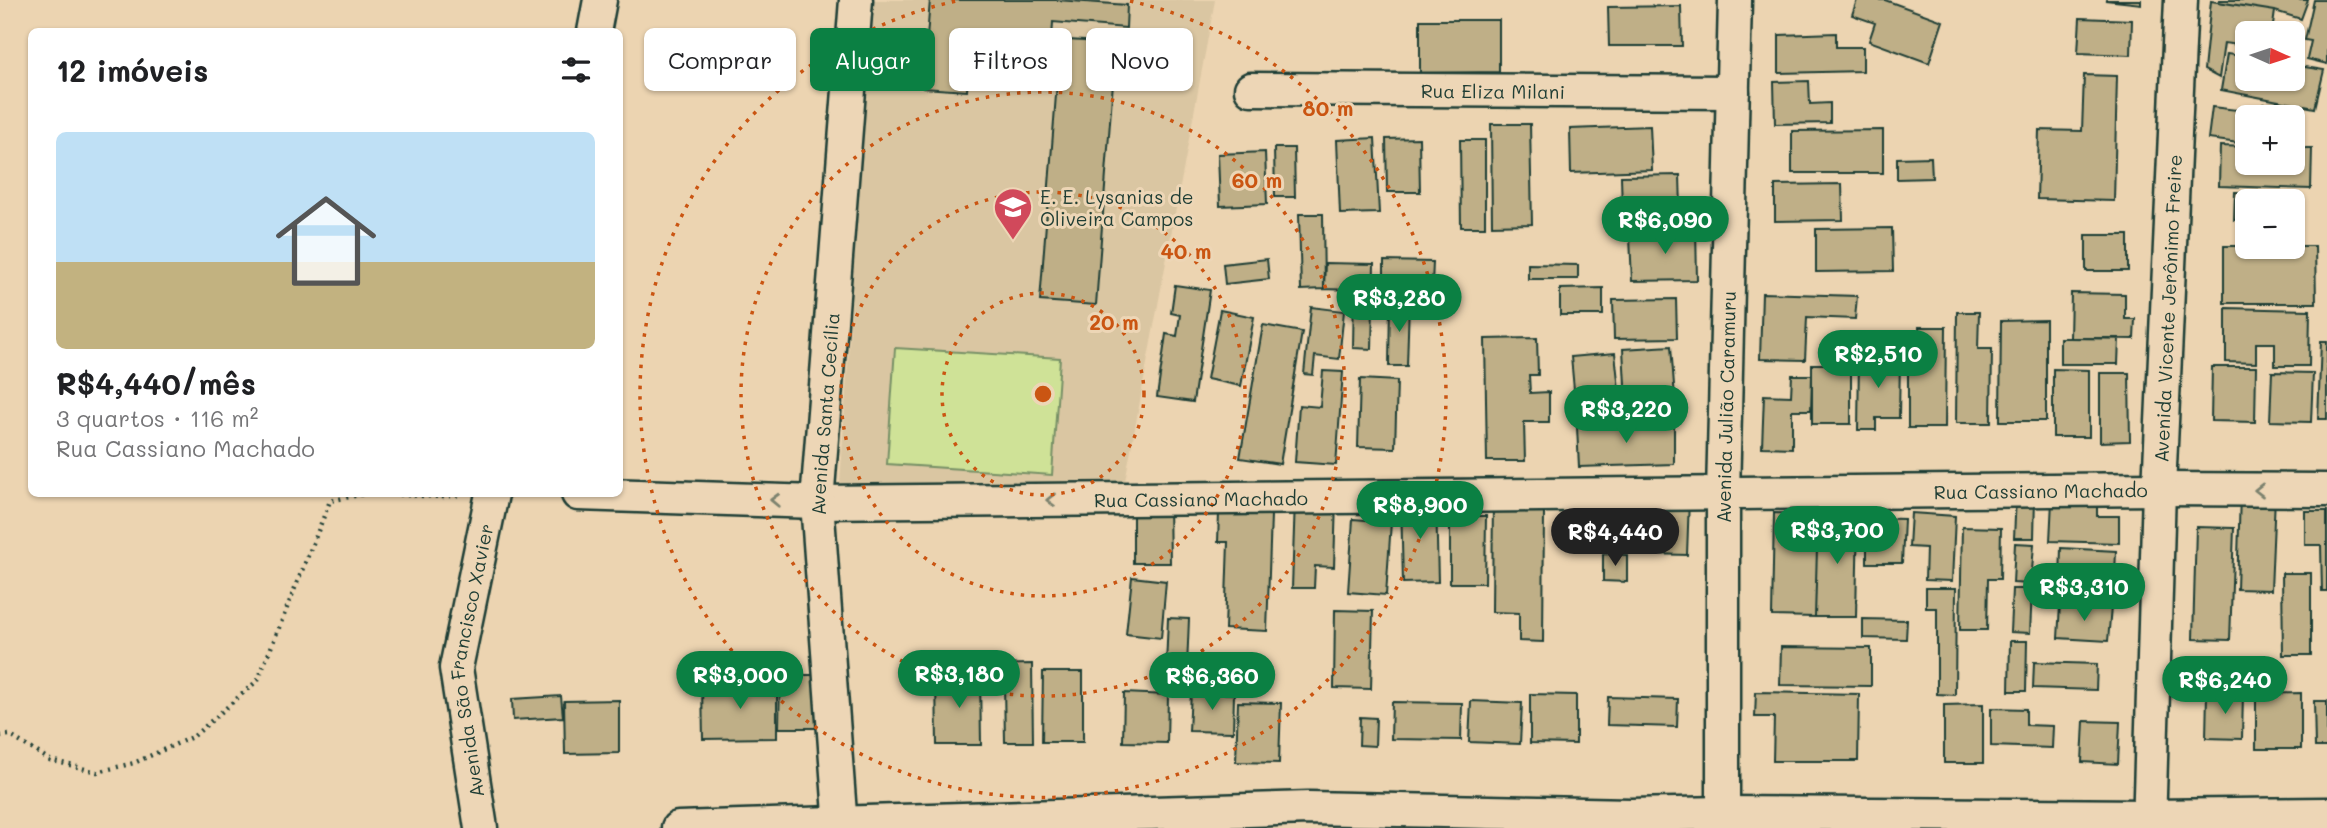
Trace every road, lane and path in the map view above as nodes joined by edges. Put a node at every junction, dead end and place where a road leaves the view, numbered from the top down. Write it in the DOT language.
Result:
graph roads {
  1 [pos="600,0"];
  2 [pos="856,0"];
  3 [pos="1735,0"];
  4 [pos="2181,0"];
  5 [pos="595,28"];
  6 [pos="1251,89"];
  7 [pos="1732,92"];
  8 [pos="2159,489"];
  9 [pos="2327,490"];
  10 [pos="1723,495"];
  11 [pos="623,496"];
  12 [pos="349,497"];
  13 [pos="491,497"];
  14 [pos="817,502"];
  15 [pos="0,736"];
  16 [pos="1723,813"];
  17 [pos="2327,814"];
  18 [pos="1309,818"];
  19 [pos="1632,821"];
  20 [pos="2149,822"];
  21 [pos="841,826"];
  22 [pos="481,828"];
  23 [pos="678,828"];
  1 -- 5 [label="street"];
  2 -- 14 [label="street, Avenida Santa Cecília"];
  3 -- 7 [label="street, Avenida Julião Caramuru"];
  4 -- 8 [label="street, Avenida Vicente Jerônimo Freire"];
  6 -- 7 [label="street, Rua Eliza Milani"];
  7 -- 10 [label="street, Avenida Julião Caramuru"];
  9 -- 8 [label="street, Rua Cassiano Machado, one-way"];
  8 -- 10 [label="street, Rua Cassiano Machado"];
  8 -- 20 [label="street, Avenida Vicente Jerônimo Freire"];
  10 -- 14 [label="street, Rua Cassiano Machado, one-way"];
  10 -- 16 [label="street, Avenida Julião Caramuru"];
  14 -- 11 [label="street, Rua Cassiano Machado, one-way"];
  12 -- 15 [label="path"];
  13 -- 22 [label="street, Avenida São Francisco Xavier"];
  14 -- 21 [label="street, Avenida Santa Cecília"];
  16 -- 19 [label="street"];
  16 -- 20 [label="street"];
  17 -- 20 [label="street"];
  18 -- 19 [label="street"];
  18 -- 21 [label="street"];
  21 -- 23 [label="street"];
}
